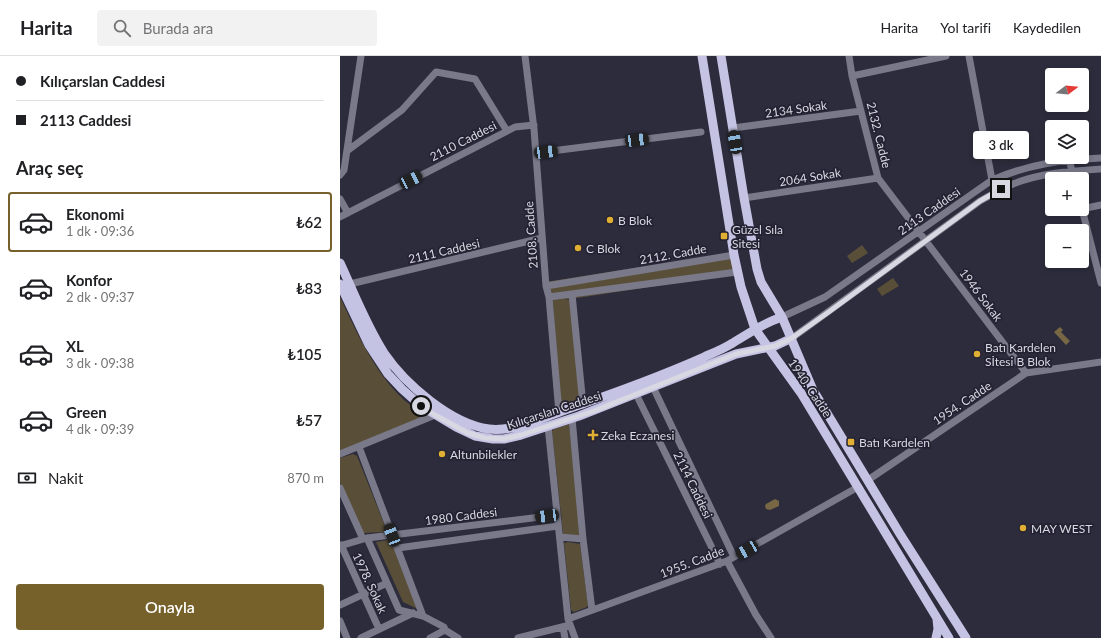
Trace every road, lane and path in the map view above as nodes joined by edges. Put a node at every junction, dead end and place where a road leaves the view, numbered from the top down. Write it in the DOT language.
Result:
graph roads {
  1 [pos="361,56"];
  2 [pos="524,56"];
  3 [pos="702,56"];
  4 [pos="721,56"];
  5 [pos="849,56"];
  6 [pos="946,56"];
  7 [pos="969,56"];
  8 [pos="852,76"];
  9 [pos="861,111"];
  10 [pos="534,125"];
  11 [pos="733,128"];
  12 [pos="507,131"];
  13 [pos="701,132"];
  14 [pos="347,151"];
  15 [pos="536,153"];
  16 [pos="1089,158"];
  17 [pos="1101,158"];
  18 [pos="1045,163"];
  19 [pos="1070,164"];
  20 [pos="1101,169"];
  21 [pos="1072,171"];
  22 [pos="340,175"];
  23 [pos="878,178"];
  24 [pos="992,180"];
  25 [pos="744,198"];
  26 [pos="340,200"];
  27 [pos="1101,205"];
  28 [pos="1089,208"];
  29 [pos="348,213"];
  30 [pos="1084,216"];
  31 [pos="340,217"];
  32 [pos="919,231"];
  33 [pos="542,238"];
  34 [pos="926,240"];
  35 [pos="734,255"];
  36 [pos="1098,256"];
  37 [pos="340,263"];
  38 [pos="737,272"];
  39 [pos="1101,283"];
  40 [pos="343,286"];
  41 [pos="546,286"];
  42 [pos="572,294"];
  43 [pos="549,297"];
  44 [pos="782,317"];
  45 [pos="755,329"];
  46 [pos="792,338"];
  47 [pos="768,348"];
  48 [pos="1101,362"];
  49 [pos="1026,373"];
  50 [pos="653,387"];
  51 [pos="636,394"];
  52 [pos="583,405"];
  53 [pos="559,413"];
  54 [pos="435,415"];
  55 [pos="572,418"];
  56 [pos="548,426"];
  57 [pos="358,446"];
  58 [pos="340,454"];
  59 [pos="868,480"];
  60 [pos="858,487"];
  61 [pos="340,488"];
  62 [pos="557,515"];
  63 [pos="558,526"];
  64 [pos="392,535"];
  65 [pos="560,537"];
  66 [pos="365,539"];
  67 [pos="583,539"];
  68 [pos="340,546"];
  69 [pos="398,548"];
  70 [pos="734,557"];
  71 [pos="727,561"];
  72 [pos="720,564"];
  73 [pos="387,582"];
  74 [pos="363,594"];
  75 [pos="340,605"];
  76 [pos="592,610"];
  77 [pos="413,613"];
  78 [pos="423,616"];
  79 [pos="937,618"];
  80 [pos="340,622"];
  81 [pos="567,623"];
  82 [pos="379,629"];
  83 [pos="445,630"];
  84 [pos="347,638"];
  85 [pos="361,638"];
  86 [pos="430,638"];
  87 [pos="458,638"];
  88 [pos="518,638"];
  89 [pos="565,638"];
  90 [pos="575,638"];
  91 [pos="771,638"];
  92 [pos="936,638"];
  93 [pos="949,638"];
  94 [pos="966,638"];
  1 -- 14 [label="street"];
  2 -- 10 [label="street, 2108. Cadde"];
  3 -- 35 [label="main road, 1940. Cadde"];
  4 -- 11 [label="main road, 1940. Cadde"];
  5 -- 8 [label="street, 2132. Cadde"];
  6 -- 8 [label="street"];
  7 -- 24 [label="street"];
  8 -- 9 [label="street, 2132. Cadde"];
  9 -- 11 [label="street, 2134 Sokak"];
  9 -- 23 [label="street, 2132. Cadde"];
  10 -- 12 [label="street, 2110 Caddesi"];
  10 -- 15 [label="street, 2108. Cadde"];
  11 -- 25 [label="main road, 1940. Cadde"];
  12 -- 14 [label="street"];
  12 -- 29 [label="street, 2110 Caddesi"];
  13 -- 15 [label="street"];
  14 -- 22 [label="street"];
  15 -- 33 [label="street, 2108. Cadde"];
  16 -- 17 [label="street, 2113 Caddesi"];
  18 -- 24 [label="street, 2113 Caddesi"];
  19 -- 21 [label="street"];
  20 -- 21 [label="street, 2113 Caddesi"];
  21 -- 34 [label="street, 2113 Caddesi"];
  23 -- 25 [label="street, 2064 Sokak"];
  23 -- 32 [label="street, 2132. Cadde"];
  24 -- 32 [label="street, 2113 Caddesi"];
  25 -- 44 [label="main road, 1940. Cadde"];
  26 -- 29 [label="street"];
  27 -- 28 [label="street"];
  29 -- 31 [label="street, 2110 Caddesi"];
  30 -- 36 [label="street"];
  32 -- 34 [label="street, 1946 Sokak"];
  32 -- 44 [label="street, 2113 Caddesi"];
  33 -- 40 [label="street, 2111 Caddesi"];
  33 -- 41 [label="street, 2108. Cadde"];
  34 -- 46 [label="street, 2113 Caddesi"];
  34 -- 49 [label="street, 1946 Sokak"];
  35 -- 38 [label="main road, 1940. Cadde"];
  35 -- 41 [label="street, 2112. Cadde"];
  36 -- 39 [label="street"];
  37 -- 40 [label="main road, Kılıçarslan Caddesi"];
  38 -- 42 [label="street, 2112. Cadde"];
  38 -- 45 [label="main road, 1940. Cadde"];
  40 -- 53 [label="main road, Kılıçarslan Caddesi"];
  40 -- 54 [label="main road, Kılıçarslan Caddesi"];
  41 -- 43 [label="street, 2108. Cadde"];
  42 -- 43 [label="street, 2112. Cadde"];
  42 -- 52 [label="street"];
  43 -- 53 [label="street, 2108. Cadde"];
  44 -- 45 [label="main road, Kılıçarslan Caddesi"];
  44 -- 46 [label="main road, 1940. Cadde"];
  45 -- 47 [label="main road, 1940. Cadde"];
  45 -- 52 [label="main road, Kılıçarslan Caddesi"];
  46 -- 47 [label="main road, Kılıçarslan Caddesi"];
  46 -- 59 [label="main road, 1940. Cadde"];
  47 -- 50 [label="main road, Kılıçarslan Caddesi"];
  47 -- 60 [label="main road, 1940. Cadde"];
  48 -- 49 [label="street, 1954. Cadde"];
  49 -- 59 [label="street, 1954. Cadde"];
  50 -- 51 [label="main road, Kılıçarslan Caddesi"];
  50 -- 70 [label="street, 2114 Caddesi"];
  51 -- 55 [label="main road, Kılıçarslan Caddesi"];
  51 -- 72 [label="street, 2114 Caddesi"];
  52 -- 53 [label="main road, Kılıçarslan Caddesi"];
  54 -- 56 [label="main road, Kılıçarslan Caddesi"];
  54 -- 57 [label="street"];
  55 -- 56 [label="main road, Kılıçarslan Caddesi"];
  55 -- 67 [label="street"];
  56 -- 62 [label="street"];
  57 -- 58 [label="street"];
  57 -- 64 [label="street"];
  59 -- 94 [label="main road, 1940. Cadde"];
  60 -- 70 [label="street, 1955. Cadde"];
  60 -- 79 [label="main road, 1940. Cadde"];
  61 -- 66 [label="street"];
  62 -- 63 [label="street"];
  62 -- 64 [label="street, 1980 Caddesi"];
  63 -- 65 [label="street"];
  63 -- 69 [label="street"];
  64 -- 66 [label="street, 1980 Caddesi"];
  64 -- 69 [label="street"];
  65 -- 67 [label="street"];
  65 -- 81 [label="street"];
  66 -- 68 [label="street, 1980 Caddesi"];
  66 -- 73 [label="street"];
  67 -- 76 [label="street"];
  68 -- 74 [label="street, 1978. Sokak"];
  69 -- 78 [label="street"];
  70 -- 71 [label="street, 1955. Cadde"];
  71 -- 72 [label="street, 1955. Cadde"];
  71 -- 91 [label="street"];
  72 -- 76 [label="street, 1955. Cadde"];
  73 -- 74 [label="street"];
  73 -- 77 [label="street"];
  74 -- 75 [label="street"];
  74 -- 82 [label="street, 1978. Sokak"];
  76 -- 81 [label="street, 1955. Cadde"];
  77 -- 78 [label="street"];
  77 -- 82 [label="street"];
  78 -- 83 [label="street"];
  79 -- 92 [label="main road"];
  79 -- 93 [label="main road, 1940. Cadde"];
  80 -- 84 [label="street"];
  81 -- 88 [label="street, 1955. Cadde"];
  81 -- 89 [label="street"];
  81 -- 90 [label="street"];
  82 -- 85 [label="street"];
  83 -- 86 [label="street"];
  83 -- 87 [label="street"];
}
